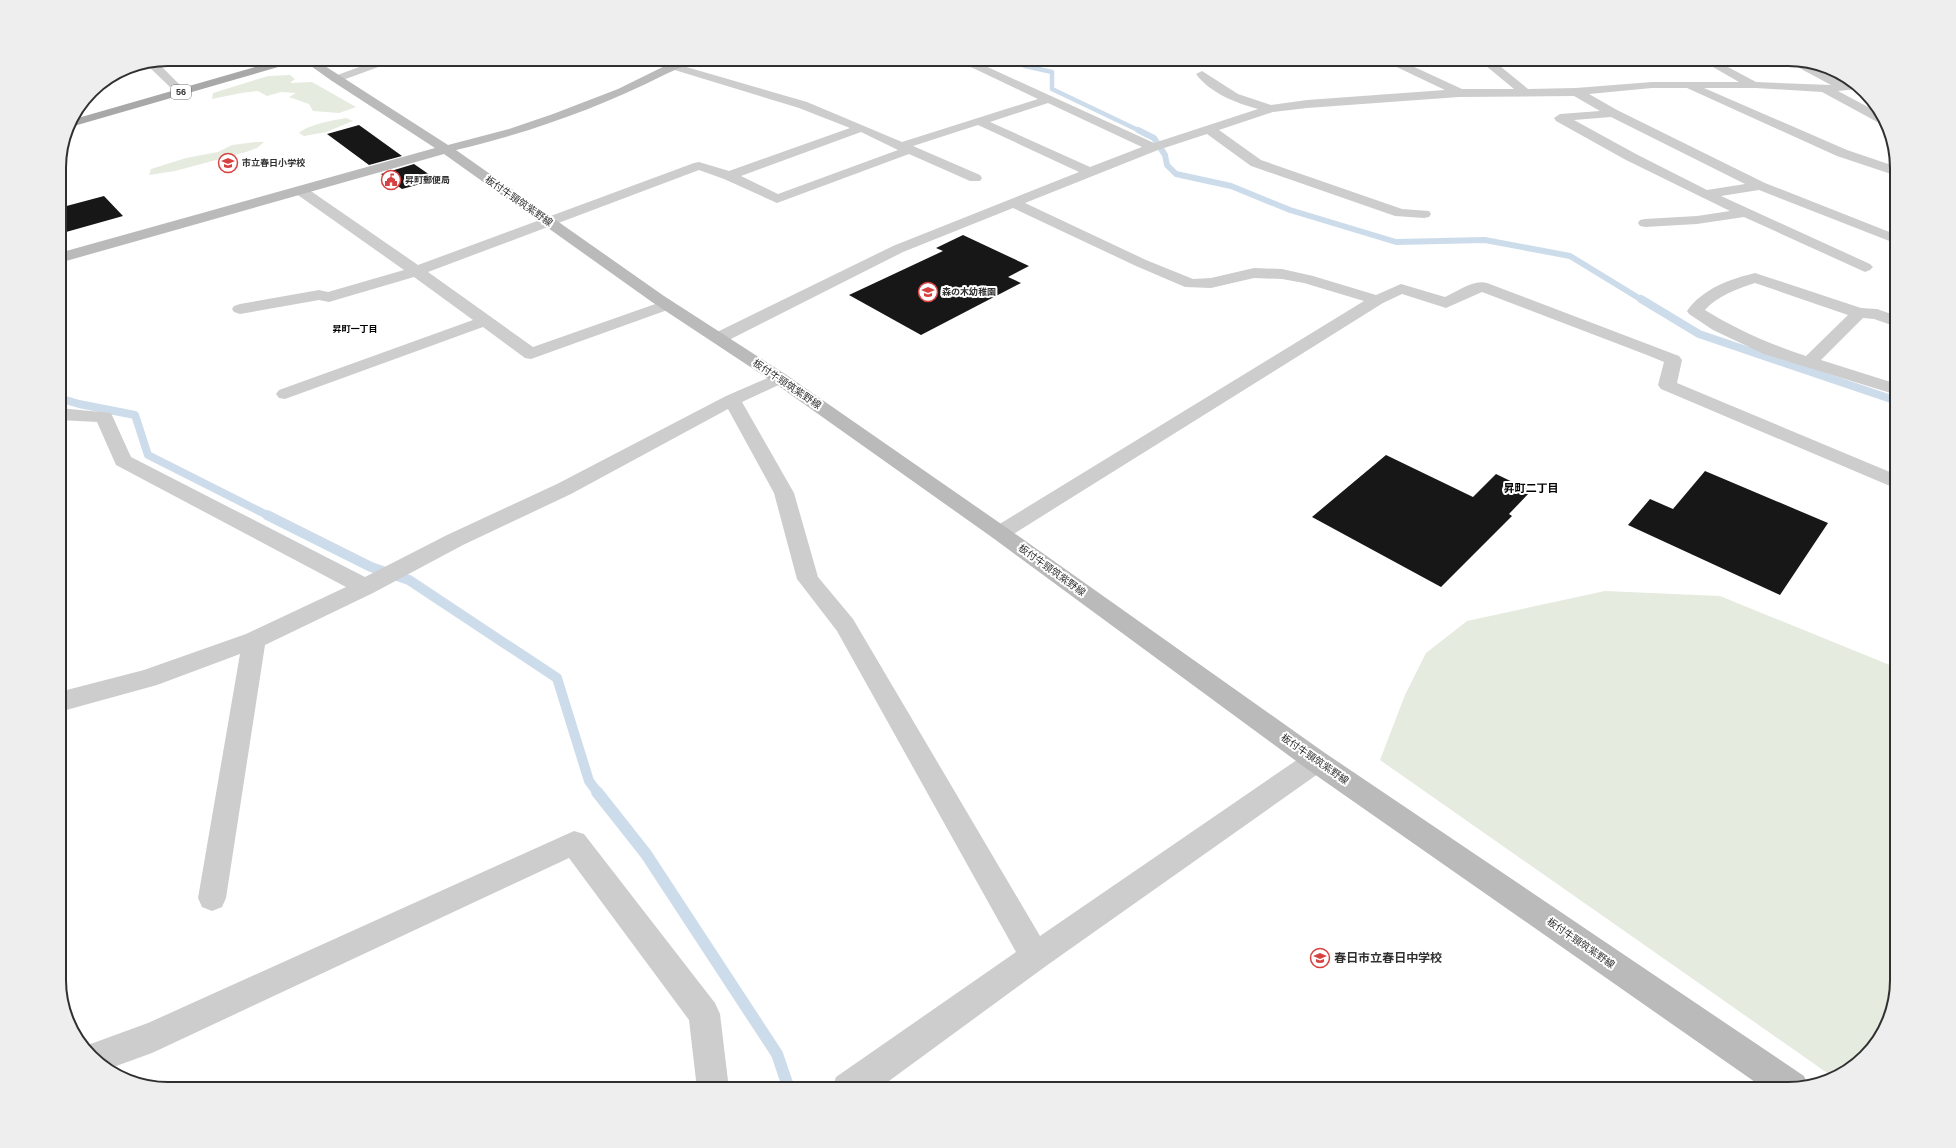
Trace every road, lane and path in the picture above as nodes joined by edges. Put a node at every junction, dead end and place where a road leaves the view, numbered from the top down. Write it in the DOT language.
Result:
graph roads {
  1 [pos="244,66"];
  2 [pos="270,66"];
  3 [pos="317,66"];
  4 [pos="372,66"];
  5 [pos="669,66"];
  6 [pos="689,66"];
  7 [pos="977,66"];
  8 [pos="1403,66"];
  9 [pos="1493,66"];
  10 [pos="1719,66"];
  11 [pos="155,67"];
  12 [pos="1812,69"];
  13 [pos="1202,74"];
  14 [pos="336,79"];
  15 [pos="174,85"];
  16 [pos="1684,85"];
  17 [pos="1756,85"];
  18 [pos="1847,85"];
  19 [pos="1849,86"];
  20 [pos="1825,90"];
  21 [pos="1525,92"];
  22 [pos="1576,92"];
  23 [pos="1459,93"];
  24 [pos="1049,99"];
  25 [pos="1271,109"];
  26 [pos="83,111"];
  27 [pos="1614,113"];
  28 [pos="1875,116"];
  29 [pos="979,121"];
  30 [pos="76,123"];
  31 [pos="861,128"];
  32 [pos="1210,129"];
  33 [pos="1153,147"];
  34 [pos="446,148"];
  35 [pos="905,148"];
  36 [pos="1890,170"];
  37 [pos="1090,172"];
  38 [pos="729,176"];
  39 [pos="976,178"];
  40 [pos="1760,186"];
  41 [pos="300,190"];
  42 [pos="1705,194"];
  43 [pos="1012,202"];
  44 [pos="1744,213"];
  45 [pos="1424,214"];
  46 [pos="549,222"];
  47 [pos="1645,223"];
  48 [pos="1890,237"];
  49 [pos="66,256"];
  50 [pos="1865,266"];
  51 [pos="416,271"];
  52 [pos="1377,300"];
  53 [pos="667,305"];
  54 [pos="240,309"];
  55 [pos="1859,313"];
  56 [pos="1890,319"];
  57 [pos="484,321"];
  58 [pos="719,338"];
  59 [pos="1808,362"];
  60 [pos="780,378"];
  61 [pos="1890,388"];
  62 [pos="285,394"];
  63 [pos="732,400"];
  64 [pos="66,414"];
  65 [pos="1890,479"];
  66 [pos="1000,533"];
  67 [pos="365,587"];
  68 [pos="254,640"];
  69 [pos="66,700"];
  70 [pos="1316,761"];
  71 [pos="212,898"];
  72 [pos="1035,956"];
  73 [pos="100,1056"];
  74 [pos="712,1082"];
  75 [pos="859,1082"];
  76 [pos="1783,1082"];
  1 -- 15 [label="main road, 56"];
  2 -- 30 [label="main road, 56"];
  3 -- 14 [label="main road, 板付牛頸筑紫野線"];
  4 -- 14 [label="street"];
  5 -- 34 [label="main road"];
  6 -- 31 [label="street"];
  7 -- 24 [label="street"];
  8 -- 23 [label="street"];
  9 -- 21 [label="street"];
  10 -- 17 [label="street"];
  11 -- 15 [label="street"];
  12 -- 18 [label="street"];
  13 -- 25 [label="street"];
  14 -- 34 [label="main road, 板付牛頸筑紫野線"];
  15 -- 26 [label="main road, 56"];
  16 -- 17 [label="street"];
  16 -- 22 [label="street"];
  16 -- 36 [label="street"];
  17 -- 20 [label="street"];
  19 -- 20 [label="street"];
  20 -- 28 [label="street"];
  21 -- 22 [label="street"];
  21 -- 23 [label="street"];
  22 -- 27 [label="street"];
  23 -- 25 [label="street"];
  24 -- 29 [label="street"];
  24 -- 33 [label="street"];
  25 -- 32 [label="street"];
  27 -- 40 [label="street"];
  27 -- 42 [label="street"];
  29 -- 35 [label="street"];
  29 -- 37 [label="street"];
  31 -- 35 [label="street"];
  31 -- 38 [label="street"];
  32 -- 33 [label="street"];
  32 -- 45 [label="street"];
  33 -- 37 [label="street"];
  34 -- 41 [label="main road"];
  34 -- 46 [label="main road, 板付牛頸筑紫野線"];
  35 -- 38 [label="street"];
  35 -- 39 [label="street"];
  37 -- 43 [label="street"];
  38 -- 46 [label="street"];
  40 -- 42 [label="street"];
  40 -- 48 [label="street"];
  41 -- 49 [label="main road"];
  41 -- 51 [label="street"];
  42 -- 44 [label="street"];
  43 -- 52 [label="street"];
  43 -- 58 [label="street"];
  44 -- 47 [label="street"];
  44 -- 50 [label="street"];
  46 -- 51 [label="street"];
  46 -- 53 [label="main road, 板付牛頸筑紫野線"];
  51 -- 54 [label="street"];
  51 -- 57 [label="street"];
  52 -- 65 [label="street"];
  52 -- 66 [label="street"];
  53 -- 57 [label="street"];
  53 -- 58 [label="main road, 板付牛頸筑紫野線"];
  55 -- 56 [label="street"];
  55 -- 59 [label="street"];
  55 -- 59 [label="street"];
  57 -- 62 [label="street"];
  58 -- 60 [label="main road, 板付牛頸筑紫野線"];
  59 -- 61 [label="street"];
  60 -- 63 [label="street"];
  60 -- 66 [label="main road, 板付牛頸筑紫野線"];
  63 -- 67 [label="street"];
  63 -- 72 [label="street"];
  64 -- 67 [label="street"];
  66 -- 70 [label="main road, 板付牛頸筑紫野線"];
  67 -- 68 [label="street"];
  68 -- 69 [label="street"];
  68 -- 71 [label="street"];
  70 -- 72 [label="street"];
  70 -- 76 [label="main road, 板付牛頸筑紫野線"];
  72 -- 75 [label="street"];
  73 -- 74 [label="street"];
}
